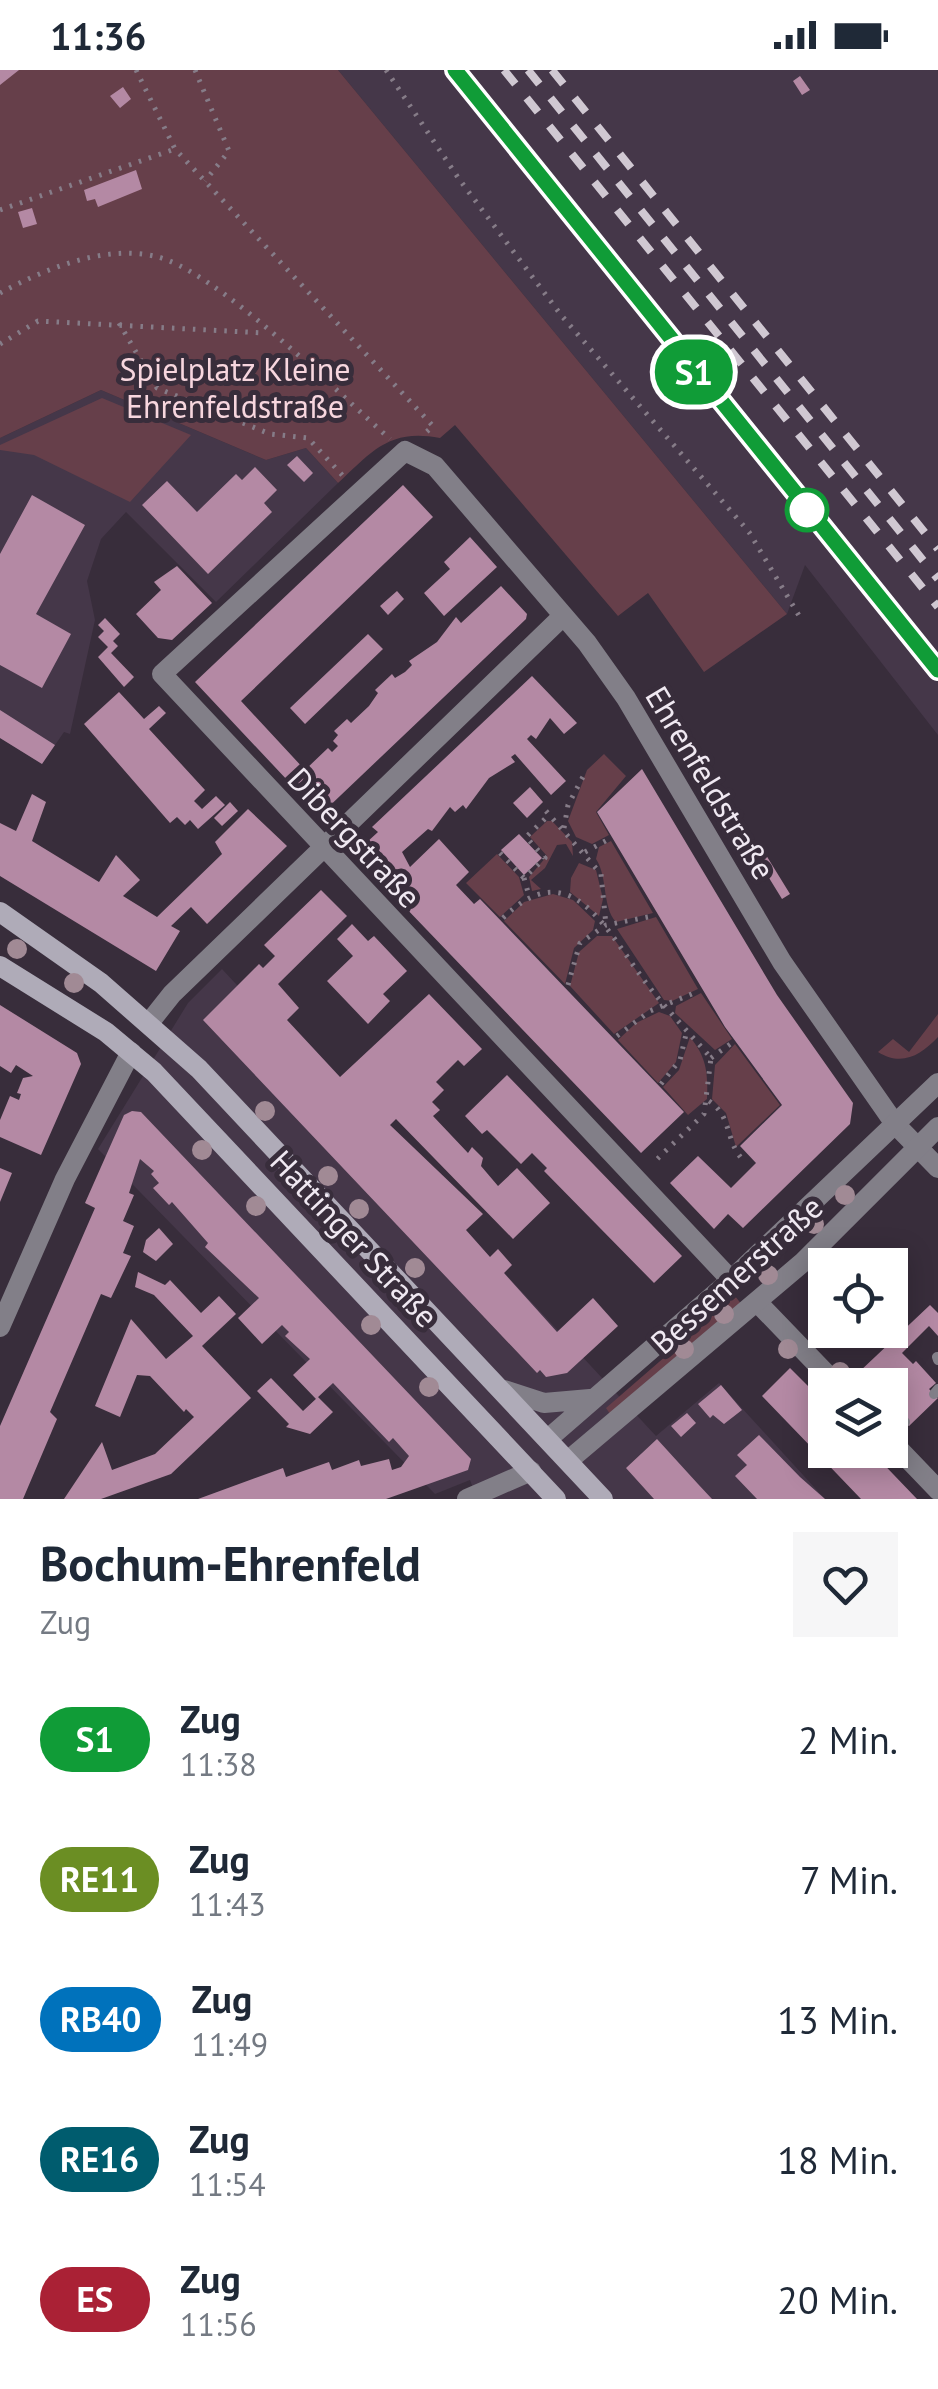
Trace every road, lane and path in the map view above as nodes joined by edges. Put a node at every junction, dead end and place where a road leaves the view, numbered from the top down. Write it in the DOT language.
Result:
graph roads {
  1 [pos="136,70"];
  2 [pos="195,70"];
  3 [pos="386,70"];
  4 [pos="175,149"];
  5 [pos="205,181"];
  6 [pos="0,210"];
  7 [pos="0,293"];
  8 [pos="119,323"];
  9 [pos="268,333"];
  10 [pos="0,344"];
  11 [pos="405,452"];
  12 [pos="358,493"];
  13 [pos="564,616"];
  14 [pos="802,619"];
  15 [pos="585,773"];
  16 [pos="564,828"];
  17 [pos="610,838"];
  18 [pos="322,847"];
  19 [pos="585,852"];
  20 [pos="500,854"];
  21 [pos="524,878"];
  22 [pos="529,896"];
  23 [pos="0,912"];
  24 [pos="653,916"];
  25 [pos="503,918"];
  26 [pos="606,926"];
  27 [pos="0,966"];
  28 [pos="568,985"];
  29 [pos="699,990"];
  30 [pos="666,1007"];
  31 [pos="149,1023"];
  32 [pos="686,1030"];
  33 [pos="617,1036"];
  34 [pos="733,1042"];
  35 [pos="131,1052"];
  36 [pos="711,1058"];
  37 [pos="938,1082"];
  38 [pos="661,1084"];
  39 [pos="709,1101"];
  40 [pos="895,1124"];
  41 [pos="938,1126"];
  42 [pos="917,1148"];
  43 [pos="743,1160"];
  44 [pos="938,1168"];
  45 [pos="637,1179"];
  46 [pos="730,1280"];
  47 [pos="757,1302"];
  48 [pos="0,1327"];
  49 [pos="821,1368"];
  50 [pos="504,1390"];
  51 [pos="590,1400"];
  52 [pos="549,1438"];
  53 [pos="908,1458"];
  54 [pos="569,1460"];
  55 [pos="531,1472"];
  56 [pos="938,1490"];
  57 [pos="466,1499"];
  58 [pos="556,1499"];
  59 [pos="603,1499"];
  1 -- 4 [label="path"];
  2 -- 5 [label="path"];
  3 -- 14 [label="path"];
  4 -- 5 [label="path"];
  4 -- 6 [label="path"];
  5 -- 11 [label="path"];
  7 -- 9 [label="path"];
  8 -- 9 [label="path"];
  8 -- 10 [label="path"];
  8 -- 12 [label="path"];
  9 -- 11 [label="path"];
  11 -- 12 [label="street, Dibergstraße"];
  11 -- 13 [label="street, Ehrenfeldstraße"];
  12 -- 18 [label="street, Dibergstraße"];
  13 -- 18 [label="street"];
  13 -- 40 [label="street, Ehrenfeldstraße"];
  15 -- 16 [label="path"];
  16 -- 19 [label="path"];
  16 -- 21 [label="path"];
  17 -- 19 [label="path"];
  18 -- 31 [label="street"];
  18 -- 45 [label="street, Dibergstraße"];
  19 -- 26 [label="path"];
  20 -- 21 [label="path"];
  21 -- 22 [label="path"];
  22 -- 25 [label="path"];
  22 -- 26 [label="path"];
  23 -- 31 [label="main road, Hattinger Straße"];
  24 -- 26 [label="path"];
  26 -- 28 [label="path"];
  26 -- 30 [label="path"];
  27 -- 35 [label="main road, Hattinger Straße"];
  29 -- 30 [label="path"];
  30 -- 32 [label="path"];
  30 -- 33 [label="path"];
  31 -- 35 [label="main road"];
  31 -- 50 [label="main road, Hattinger Straße"];
  32 -- 36 [label="path"];
  32 -- 38 [label="path"];
  34 -- 36 [label="path"];
  35 -- 48 [label="street"];
  35 -- 55 [label="main road, Hattinger Straße"];
  36 -- 39 [label="path"];
  37 -- 40 [label="street, Bessemerstraße"];
  39 -- 43 [label="path"];
  39 -- 45 [label="path"];
  40 -- 42 [label="street, Ehrenfeldstraße"];
  40 -- 46 [label="street, Bessemerstraße"];
  41 -- 42 [label="street, Bessemerstraße"];
  42 -- 44 [label="street, Ehrenfeldstraße"];
  42 -- 47 [label="street, Bessemerstraße"];
  45 -- 46 [label="street, Dibergstraße"];
  46 -- 51 [label="street, Bessemerstraße"];
  47 -- 49 [label="street"];
  47 -- 54 [label="street, Bessemerstraße"];
  50 -- 51 [label="street"];
  50 -- 52 [label="main road, Hattinger Straße"];
  51 -- 52 [label="street, Bessemerstraße"];
  52 -- 54 [label="main road, Hattinger Straße"];
  52 -- 55 [label="main road"];
  53 -- 56 [label="street"];
  54 -- 55 [label="main road"];
  54 -- 59 [label="main road, Hattinger Straße"];
  55 -- 57 [label="street"];
  55 -- 58 [label="main road, Hattinger Straße"];
}
